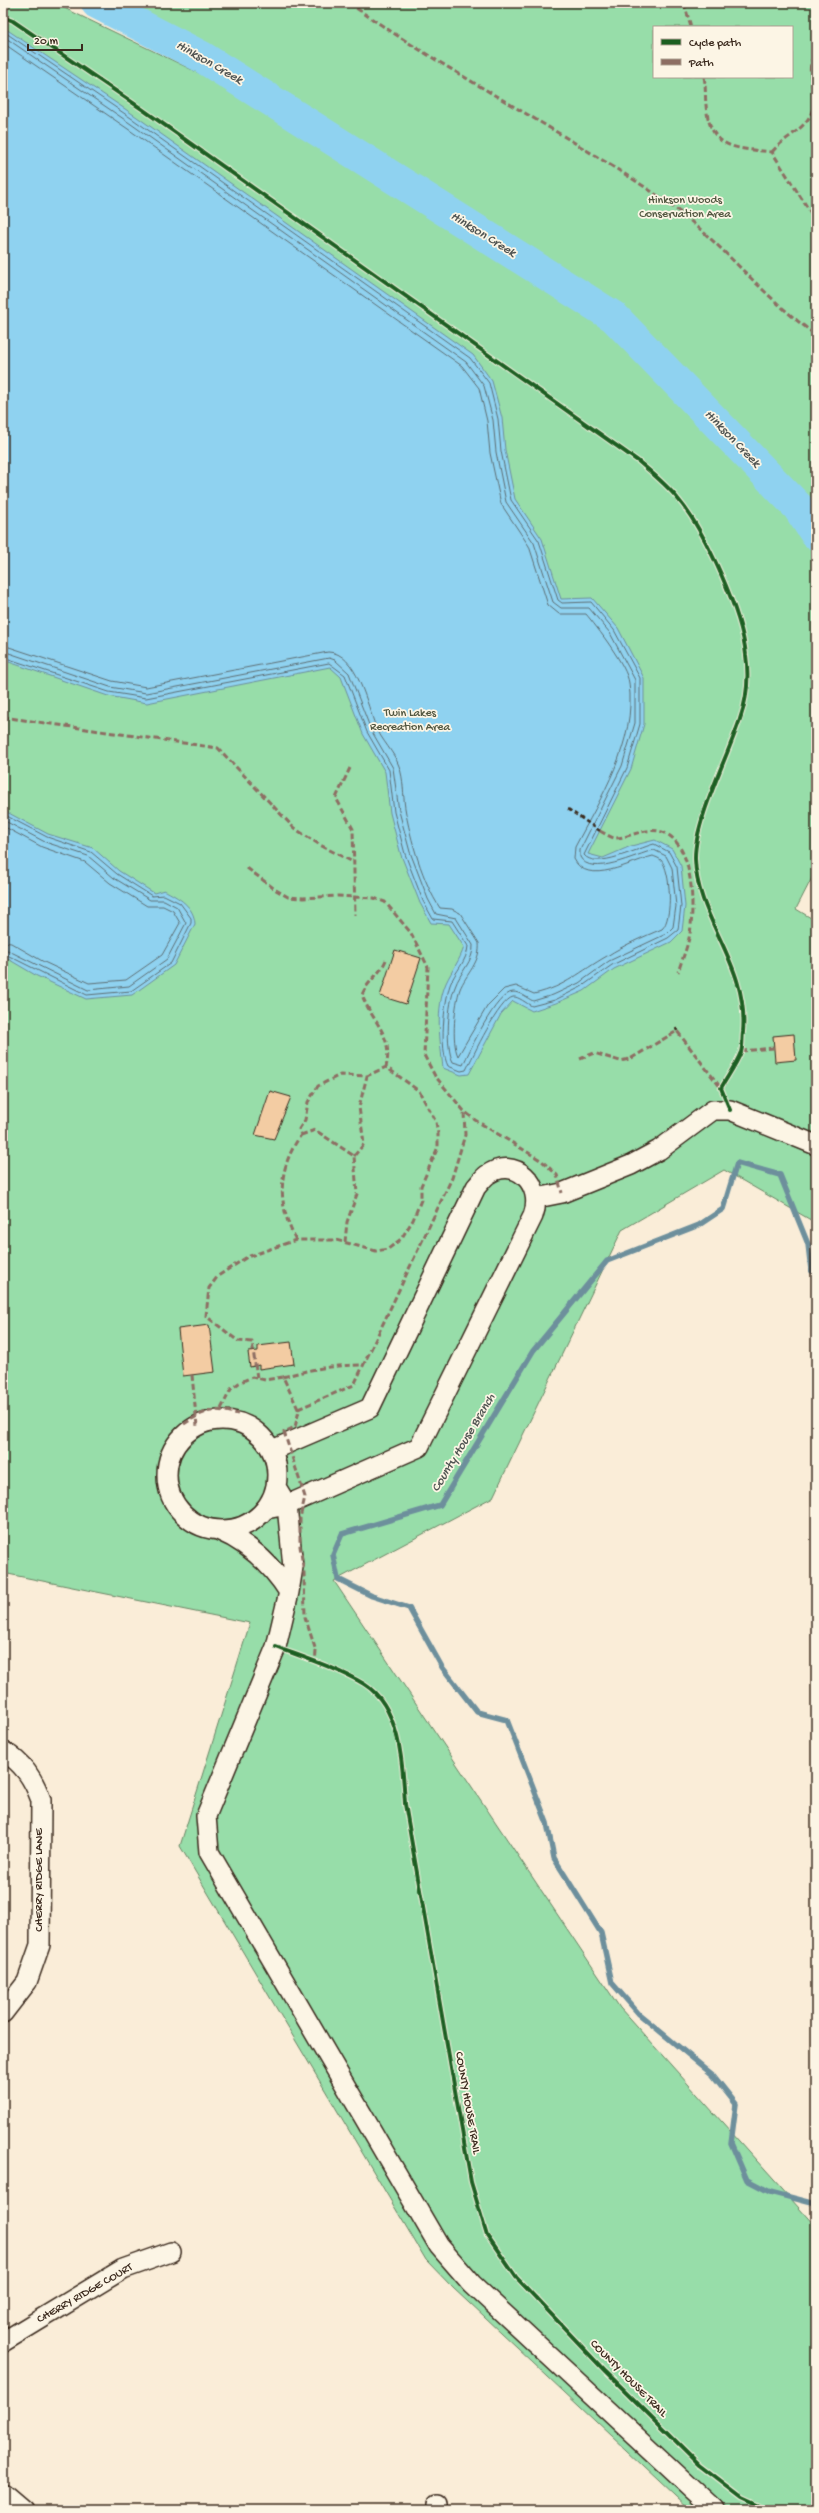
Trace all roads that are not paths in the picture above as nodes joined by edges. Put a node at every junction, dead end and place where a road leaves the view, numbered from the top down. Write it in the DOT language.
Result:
graph roads {
  1 [pos="816,1145"];
  2 [pos="537,1198"];
  3 [pos="272,1450"];
  4 [pos="276,1487"];
  5 [pos="288,1505"];
  6 [pos="266,1508"];
  7 [pos="216,1530"];
  8 [pos="289,1592"];
  9 [pos="3,1751"];
  10 [pos="3,2013"];
  11 [pos="171,2252"];
  12 [pos="3,2342"];
  13 [pos="3,2494"];
  14 [pos="23,2510"];
  15 [pos="715,2510"];
  1 -- 2 [label="street"];
  2 -- 3 [label="street"];
  2 -- 5 [label="street"];
  3 -- 4 [label="street"];
  3 -- 7 [label="street"];
  4 -- 5 [label="street"];
  4 -- 6 [label="street"];
  5 -- 6 [label="street"];
  5 -- 8 [label="street"];
  6 -- 7 [label="street"];
  7 -- 8 [label="street"];
  8 -- 15 [label="street"];
  9 -- 10 [label="street, CHERRY RIDGE LANE"];
  11 -- 12 [label="street, CHERRY RIDGE COURT"];
  13 -- 14 [label="street"];
}
